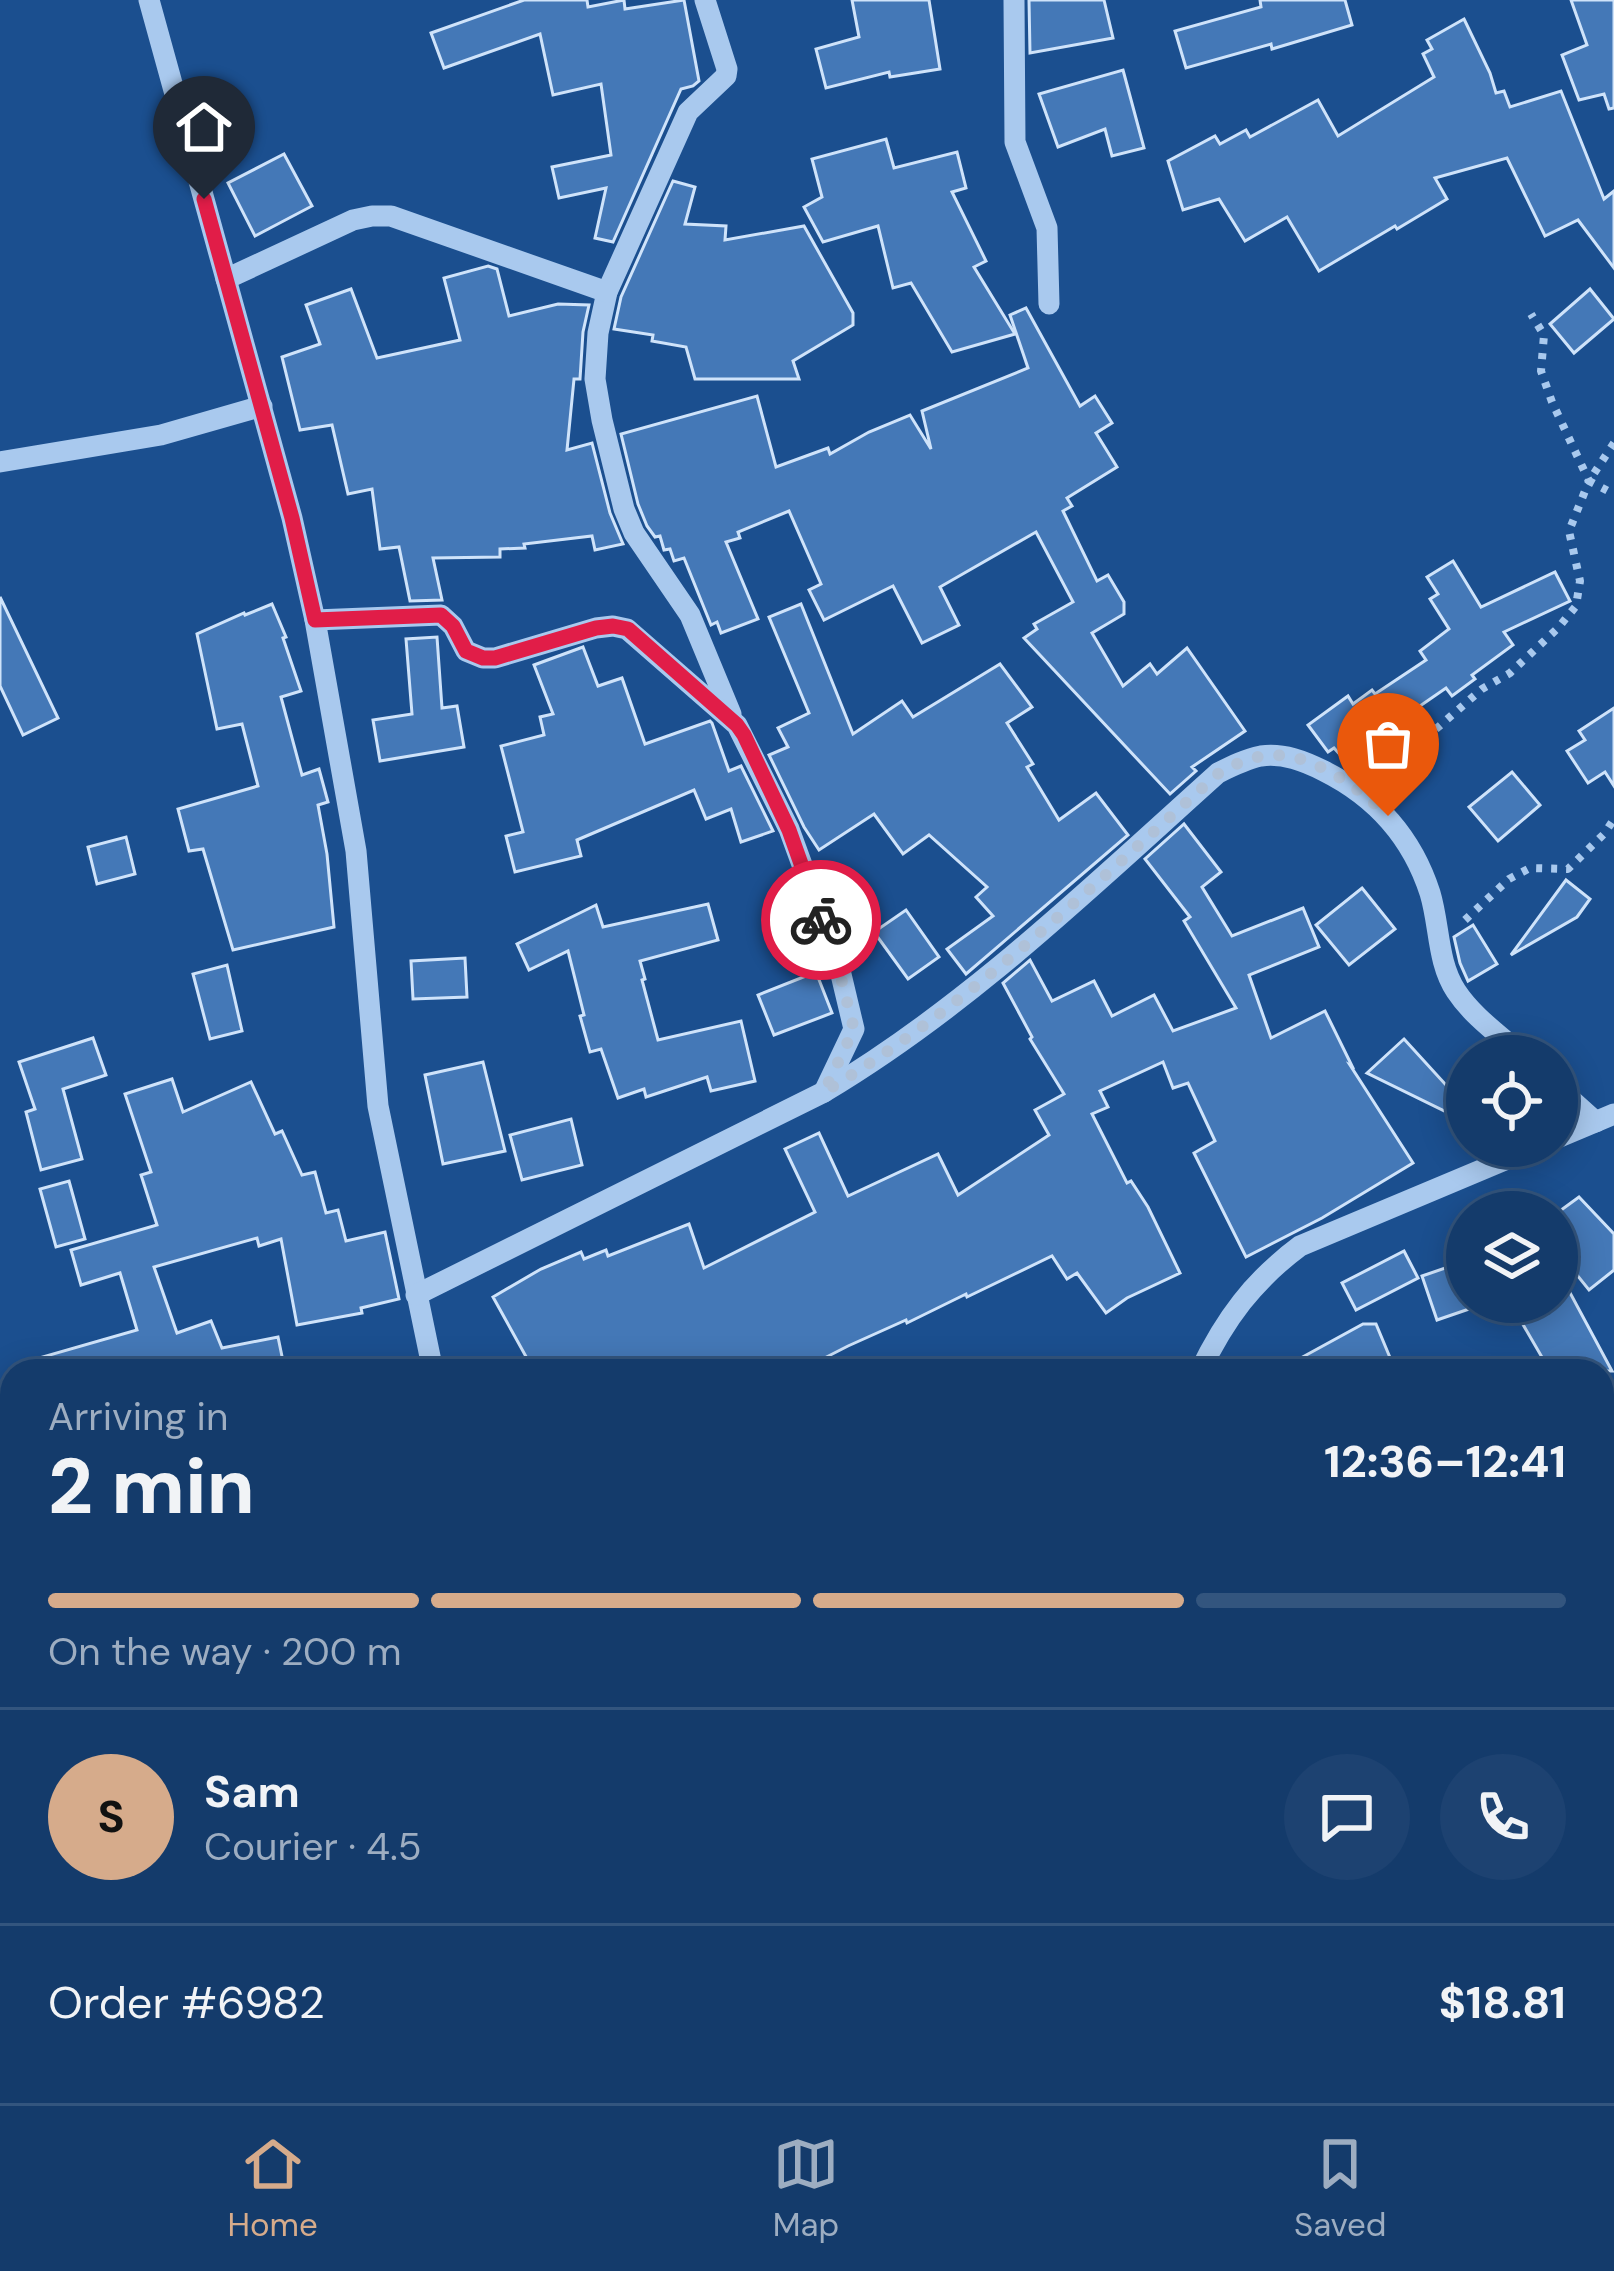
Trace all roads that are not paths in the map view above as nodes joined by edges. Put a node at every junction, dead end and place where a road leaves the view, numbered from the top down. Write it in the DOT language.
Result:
graph roads {
  1 [pos="149,0"];
  2 [pos="705,0"];
  3 [pos="1014,0"];
  4 [pos="226,279"];
  5 [pos="607,292"];
  6 [pos="1049,304"];
  7 [pos="262,406"];
  8 [pos="0,462"];
  9 [pos="315,620"];
  10 [pos="737,725"];
  11 [pos="1500,1035"];
  12 [pos="824,1092"];
  13 [pos="1578,1101"];
  14 [pos="1605,1118"];
  15 [pos="1488,1167"];
  16 [pos="416,1295"];
  17 [pos="430,1359"];
  18 [pos="1206,1359"];
  1 -- 4 [label="street"];
  2 -- 5 [label="street"];
  3 -- 6 [label="street"];
  4 -- 5 [label="street"];
  4 -- 7 [label="street"];
  5 -- 10 [label="street"];
  7 -- 8 [label="street"];
  7 -- 9 [label="street"];
  9 -- 10 [label="street"];
  9 -- 16 [label="street"];
  10 -- 12 [label="street"];
  11 -- 12 [label="street"];
  12 -- 16 [label="street"];
  13 -- 14 [label="street"];
  15 -- 18 [label="street"];
  16 -- 17 [label="street"];
}
